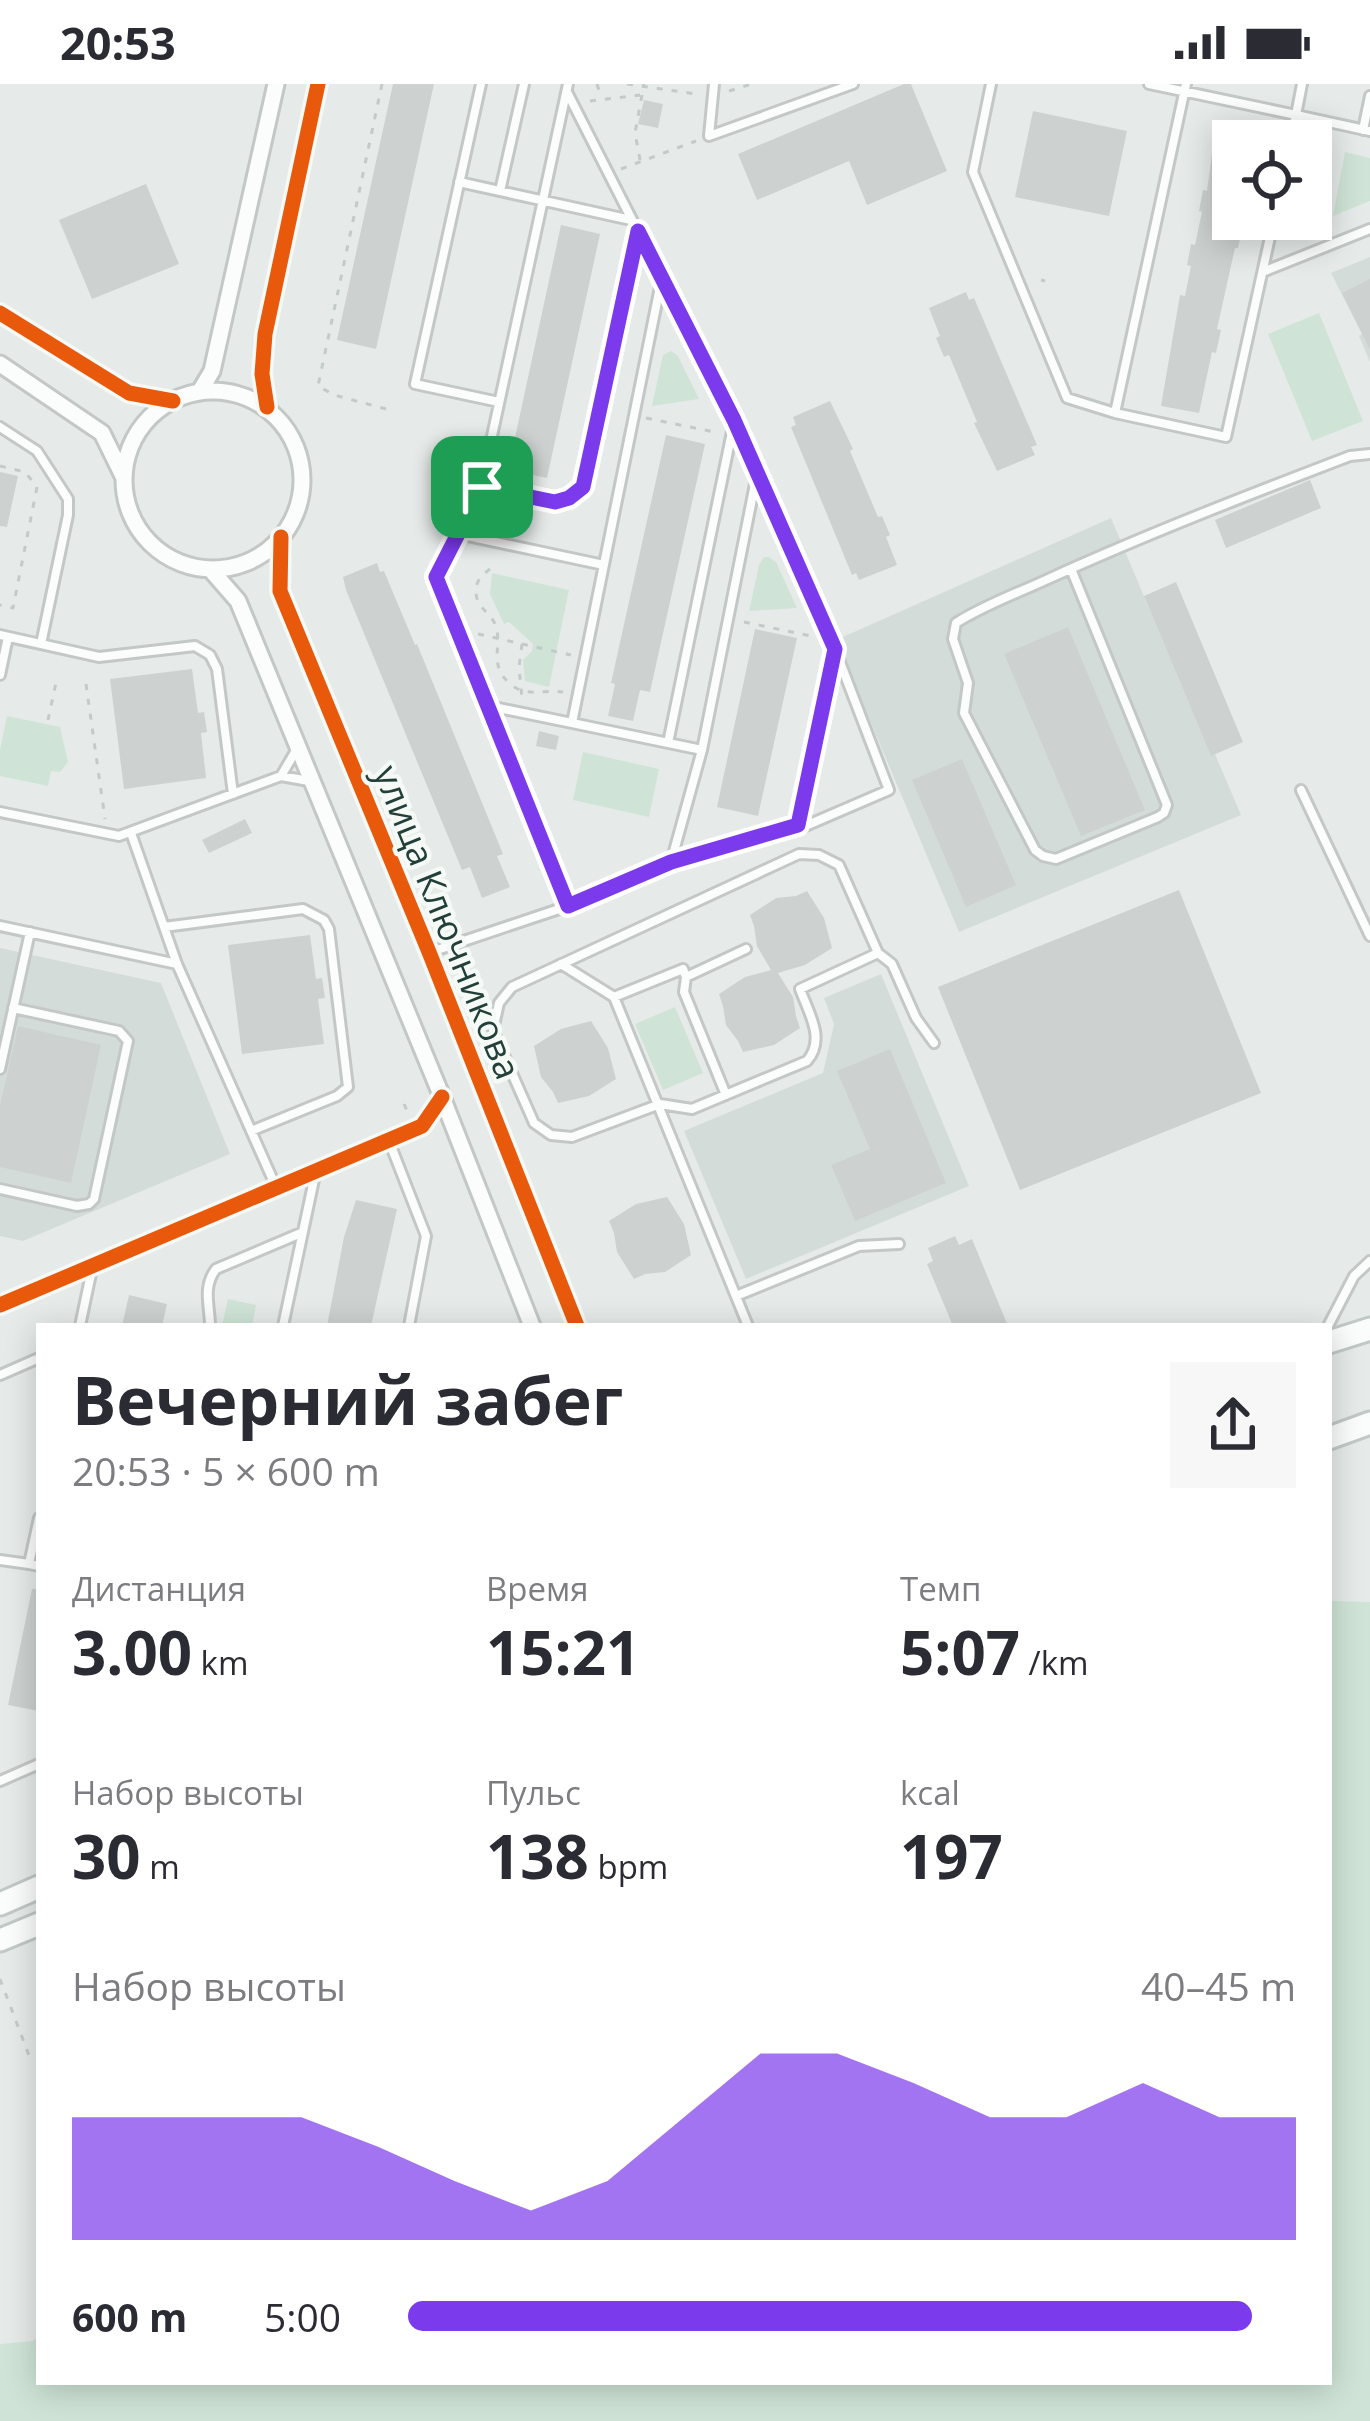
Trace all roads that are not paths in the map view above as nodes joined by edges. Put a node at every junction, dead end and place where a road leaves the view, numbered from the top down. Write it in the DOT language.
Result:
graph roads {
  1 [pos="275,84"];
  2 [pos="318,84"];
  3 [pos="481,84"];
  4 [pos="524,84"];
  5 [pos="714,84"];
  6 [pos="854,84"];
  7 [pos="991,84"];
  8 [pos="1148,84"];
  9 [pos="1302,84"];
  10 [pos="568,88"];
  11 [pos="1185,88"];
  12 [pos="1370,96"];
  13 [pos="1296,115"];
  14 [pos="1295,120"];
  15 [pos="1367,130"];
  16 [pos="459,182"];
  17 [pos="500,191"];
  18 [pos="543,201"];
  19 [pos="632,220"];
  20 [pos="1370,229"];
  21 [pos="638,231"];
  22 [pos="1270,240"];
  23 [pos="1263,271"];
  24 [pos="662,281"];
  25 [pos="0,313"];
  26 [pos="0,364"];
  27 [pos="200,392"];
  28 [pos="173,401"];
  29 [pos="500,403"];
  30 [pos="267,407"];
  31 [pos="1115,413"];
  32 [pos="734,420"];
  33 [pos="0,427"];
  34 [pos="1370,454"];
  35 [pos="757,473"];
  36 [pos="123,476"];
  37 [pos="482,487"];
  38 [pos="458,534"];
  39 [pos="281,537"];
  40 [pos="604,565"];
  41 [pos="1071,569"];
  42 [pos="211,570"];
  43 [pos="4,636"];
  44 [pos="41,644"];
  45 [pos="835,649"];
  46 [pos="0,675"];
  47 [pos="489,706"];
  48 [pos="572,723"];
  49 [pos="668,743"];
  50 [pos="298,748"];
  51 [pos="702,750"];
  52 [pos="280,776"];
  53 [pos="312,782"];
  54 [pos="1301,790"];
  55 [pos="233,794"];
  56 [pos="0,812"];
  57 [pos="798,825"];
  58 [pos="130,833"];
  59 [pos="671,862"];
  60 [pos="568,906"];
  61 [pos="0,926"];
  62 [pos="164,927"];
  63 [pos="30,932"];
  64 [pos="1370,936"];
  65 [pos="746,949"];
  66 [pos="430,952"];
  67 [pos="878,953"];
  68 [pos="177,964"];
  69 [pos="561,964"];
  70 [pos="686,977"];
  71 [pos="614,997"];
  72 [pos="13,1008"];
  73 [pos="934,1043"];
  74 [pos="0,1069"];
  75 [pos="726,1095"];
  76 [pos="442,1097"];
  77 [pos="658,1105"];
  78 [pos="422,1126"];
  79 [pos="251,1131"];
  80 [pos="457,1136"];
  81 [pos="388,1140"];
  82 [pos="316,1171"];
  83 [pos="277,1187"];
  84 [pos="0,1189"];
  85 [pos="303,1232"];
  86 [pos="899,1244"];
  87 [pos="1370,1261"];
  88 [pos="93,1266"];
  89 [pos="736,1296"];
  90 [pos="0,1305"];
  91 [pos="81,1323"];
  92 [pos="209,1323"];
  93 [pos="284,1323"];
  94 [pos="410,1323"];
  95 [pos="531,1323"];
  96 [pos="576,1323"];
  97 [pos="747,1323"];
  98 [pos="1330,1323"];
  99 [pos="1370,1329"];
  100 [pos="1332,1341"];
  101 [pos="36,1359"];
  102 [pos="0,1376"];
  103 [pos="1370,1423"];
  104 [pos="1332,1437"];
  105 [pos="0,1560"];
  106 [pos="34,1565"];
  107 [pos="36,1765"];
  108 [pos="0,1781"];
  109 [pos="36,1888"];
  110 [pos="0,1904"];
  111 [pos="36,1925"];
  112 [pos="0,1940"];
  1 -- 27 [label="street"];
  2 -- 30 [label="street"];
  3 -- 16 [label="lane"];
  4 -- 17 [label="lane"];
  5 -- 6 [label="lane"];
  7 -- 31 [label="lane"];
  8 -- 11 [label="lane"];
  9 -- 13 [label="lane"];
  10 -- 18 [label="lane"];
  10 -- 19 [label="lane"];
  11 -- 13 [label="lane"];
  11 -- 31 [label="lane"];
  12 -- 15 [label="lane"];
  13 -- 14 [label="lane"];
  13 -- 15 [label="lane"];
  16 -- 17 [label="lane"];
  16 -- 29 [label="lane"];
  17 -- 18 [label="lane"];
  18 -- 19 [label="lane"];
  18 -- 29 [label="lane"];
  19 -- 21 [label="lane"];
  20 -- 23 [label="lane"];
  21 -- 24 [label="lane"];
  21 -- 37 [label="lane"];
  22 -- 23 [label="lane"];
  23 -- 31 [label="lane"];
  24 -- 32 [label="lane"];
  24 -- 40 [label="lane"];
  25 -- 28 [label="street"];
  26 -- 36 [label="street"];
  27 -- 28 [label="street"];
  27 -- 30 [label="street"];
  28 -- 36 [label="street"];
  29 -- 37 [label="lane"];
  30 -- 39 [label="street"];
  32 -- 35 [label="lane"];
  32 -- 49 [label="lane"];
  33 -- 44 [label="lane"];
  34 -- 41 [label="lane"];
  35 -- 45 [label="lane"];
  35 -- 51 [label="lane"];
  36 -- 42 [label="street"];
  37 -- 38 [label="lane"];
  38 -- 40 [label="lane"];
  38 -- 47 [label="lane"];
  39 -- 42 [label="street"];
  39 -- 66 [label="street, улица Ключникова"];
  40 -- 48 [label="lane"];
  41 -- 41 [label="lane"];
  42 -- 50 [label="street, улица Ключникова"];
  43 -- 44 [label="lane"];
  43 -- 46 [label="lane"];
  44 -- 55 [label="lane"];
  45 -- 57 [label="lane"];
  45 -- 57 [label="lane"];
  47 -- 48 [label="lane"];
  47 -- 60 [label="lane"];
  48 -- 49 [label="lane"];
  49 -- 51 [label="lane"];
  50 -- 52 [label="lane"];
  50 -- 53 [label="street, улица Ключникова"];
  51 -- 59 [label="lane"];
  52 -- 53 [label="lane"];
  52 -- 55 [label="lane"];
  53 -- 76 [label="street, улица Ключникова"];
  54 -- 64 [label="lane"];
  55 -- 58 [label="lane"];
  56 -- 58 [label="lane"];
  57 -- 59 [label="lane"];
  58 -- 62 [label="lane"];
  59 -- 60 [label="lane"];
  60 -- 66 [label="lane"];
  61 -- 63 [label="lane"];
  62 -- 68 [label="lane"];
  62 -- 79 [label="lane"];
  63 -- 68 [label="lane"];
  63 -- 72 [label="lane"];
  65 -- 70 [label="lane"];
  66 -- 96 [label="street, улица Ключникова"];
  67 -- 69 [label="lane"];
  67 -- 73 [label="lane"];
  67 -- 75 [label="lane"];
  68 -- 79 [label="lane"];
  69 -- 71 [label="lane"];
  69 -- 77 [label="lane"];
  70 -- 71 [label="lane"];
  70 -- 75 [label="lane"];
  71 -- 77 [label="lane"];
  72 -- 74 [label="lane"];
  72 -- 84 [label="lane"];
  75 -- 77 [label="lane"];
  76 -- 78 [label="street"];
  76 -- 80 [label="street, улица Ключникова"];
  77 -- 89 [label="lane"];
  78 -- 80 [label="street"];
  78 -- 81 [label="street"];
  79 -- 83 [label="lane"];
  80 -- 95 [label="street, улица Ключникова"];
  81 -- 82 [label="street"];
  81 -- 94 [label="lane"];
  82 -- 83 [label="street"];
  82 -- 85 [label="lane"];
  83 -- 88 [label="street"];
  85 -- 92 [label="lane"];
  85 -- 93 [label="lane"];
  86 -- 89 [label="lane"];
  87 -- 98 [label="lane"];
  88 -- 90 [label="street"];
  88 -- 91 [label="lane"];
  89 -- 97 [label="lane"];
  99 -- 100 [label="street"];
  101 -- 102 [label="lane"];
  103 -- 104 [label="street"];
  105 -- 106 [label="lane"];
  107 -- 108 [label="lane"];
  109 -- 110 [label="street"];
  111 -- 112 [label="street"];
}
